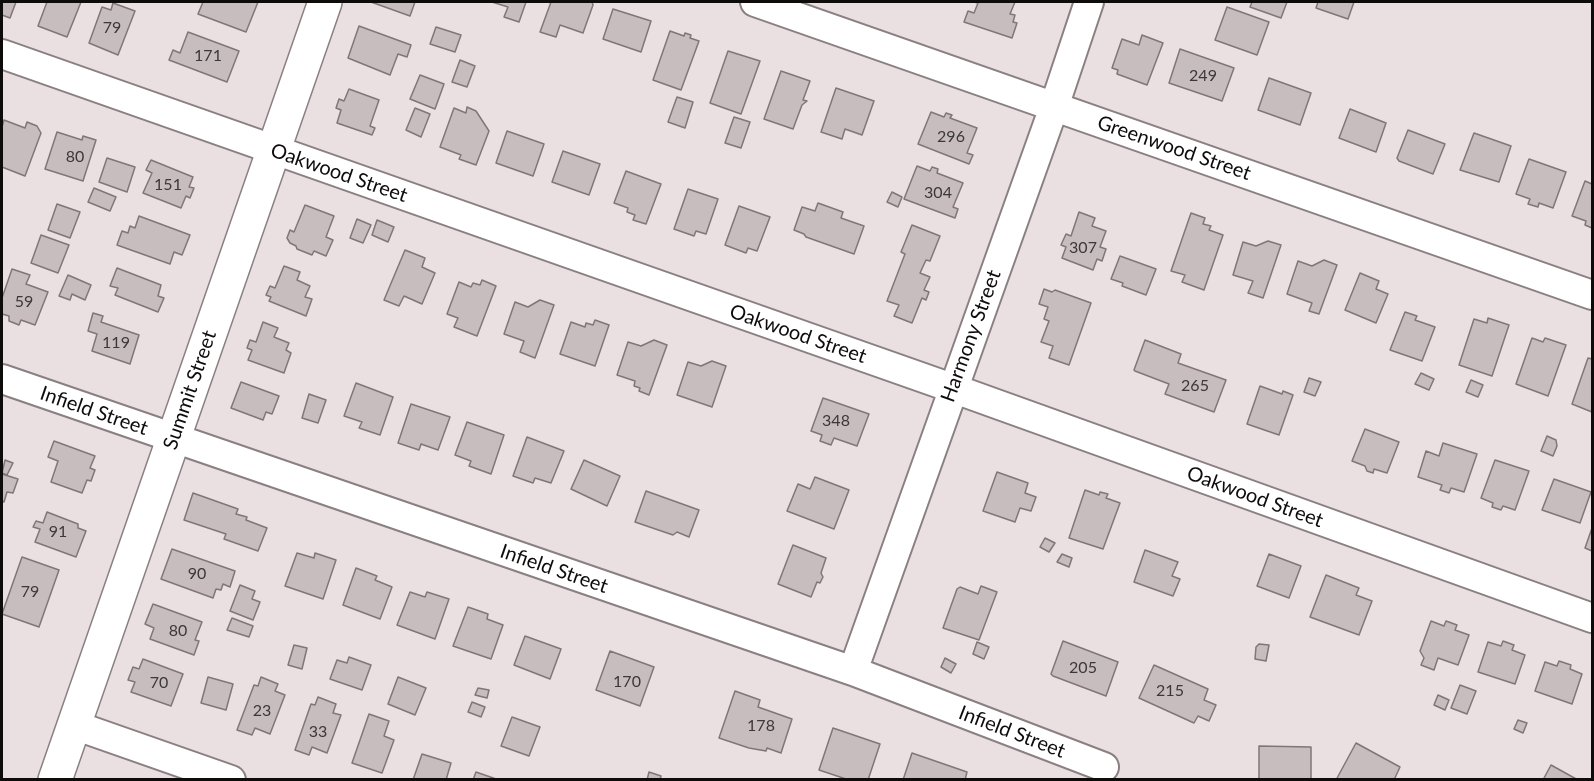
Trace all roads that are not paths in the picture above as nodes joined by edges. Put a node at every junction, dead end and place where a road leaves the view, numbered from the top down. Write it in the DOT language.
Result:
graph roads {
  1 [pos="325,2"];
  2 [pos="755,2"];
  3 [pos="1089,2"];
  4 [pos="2,54"];
  5 [pos="1054,107"];
  6 [pos="273,150"];
  7 [pos="1593,295"];
  8 [pos="2,379"];
  9 [pos="952,388"];
  10 [pos="173,439"];
  11 [pos="1593,618"];
  12 [pos="853,670"];
  13 [pos="74,724"];
  14 [pos="1104,767"];
  15 [pos="55,780"];
  16 [pos="231,780"];
  1 -- 6 [label="main road, Summit Street"];
  2 -- 5 [label="street, Greenwood Street"];
  3 -- 5 [label="street, Harmony Street"];
  4 -- 6 [label="street, Oakwood Street"];
  5 -- 7 [label="street, Greenwood Street"];
  5 -- 9 [label="street, Harmony Street"];
  6 -- 9 [label="street, Oakwood Street"];
  6 -- 10 [label="main road, Summit Street"];
  8 -- 10 [label="street, Infield Street"];
  9 -- 11 [label="street, Oakwood Street"];
  9 -- 12 [label="street, Harmony Street"];
  10 -- 12 [label="street, Infield Street"];
  10 -- 13 [label="main road, Summit Street"];
  12 -- 14 [label="street, Infield Street"];
  13 -- 15 [label="main road, Summit Street"];
  13 -- 16 [label="street"];
}
